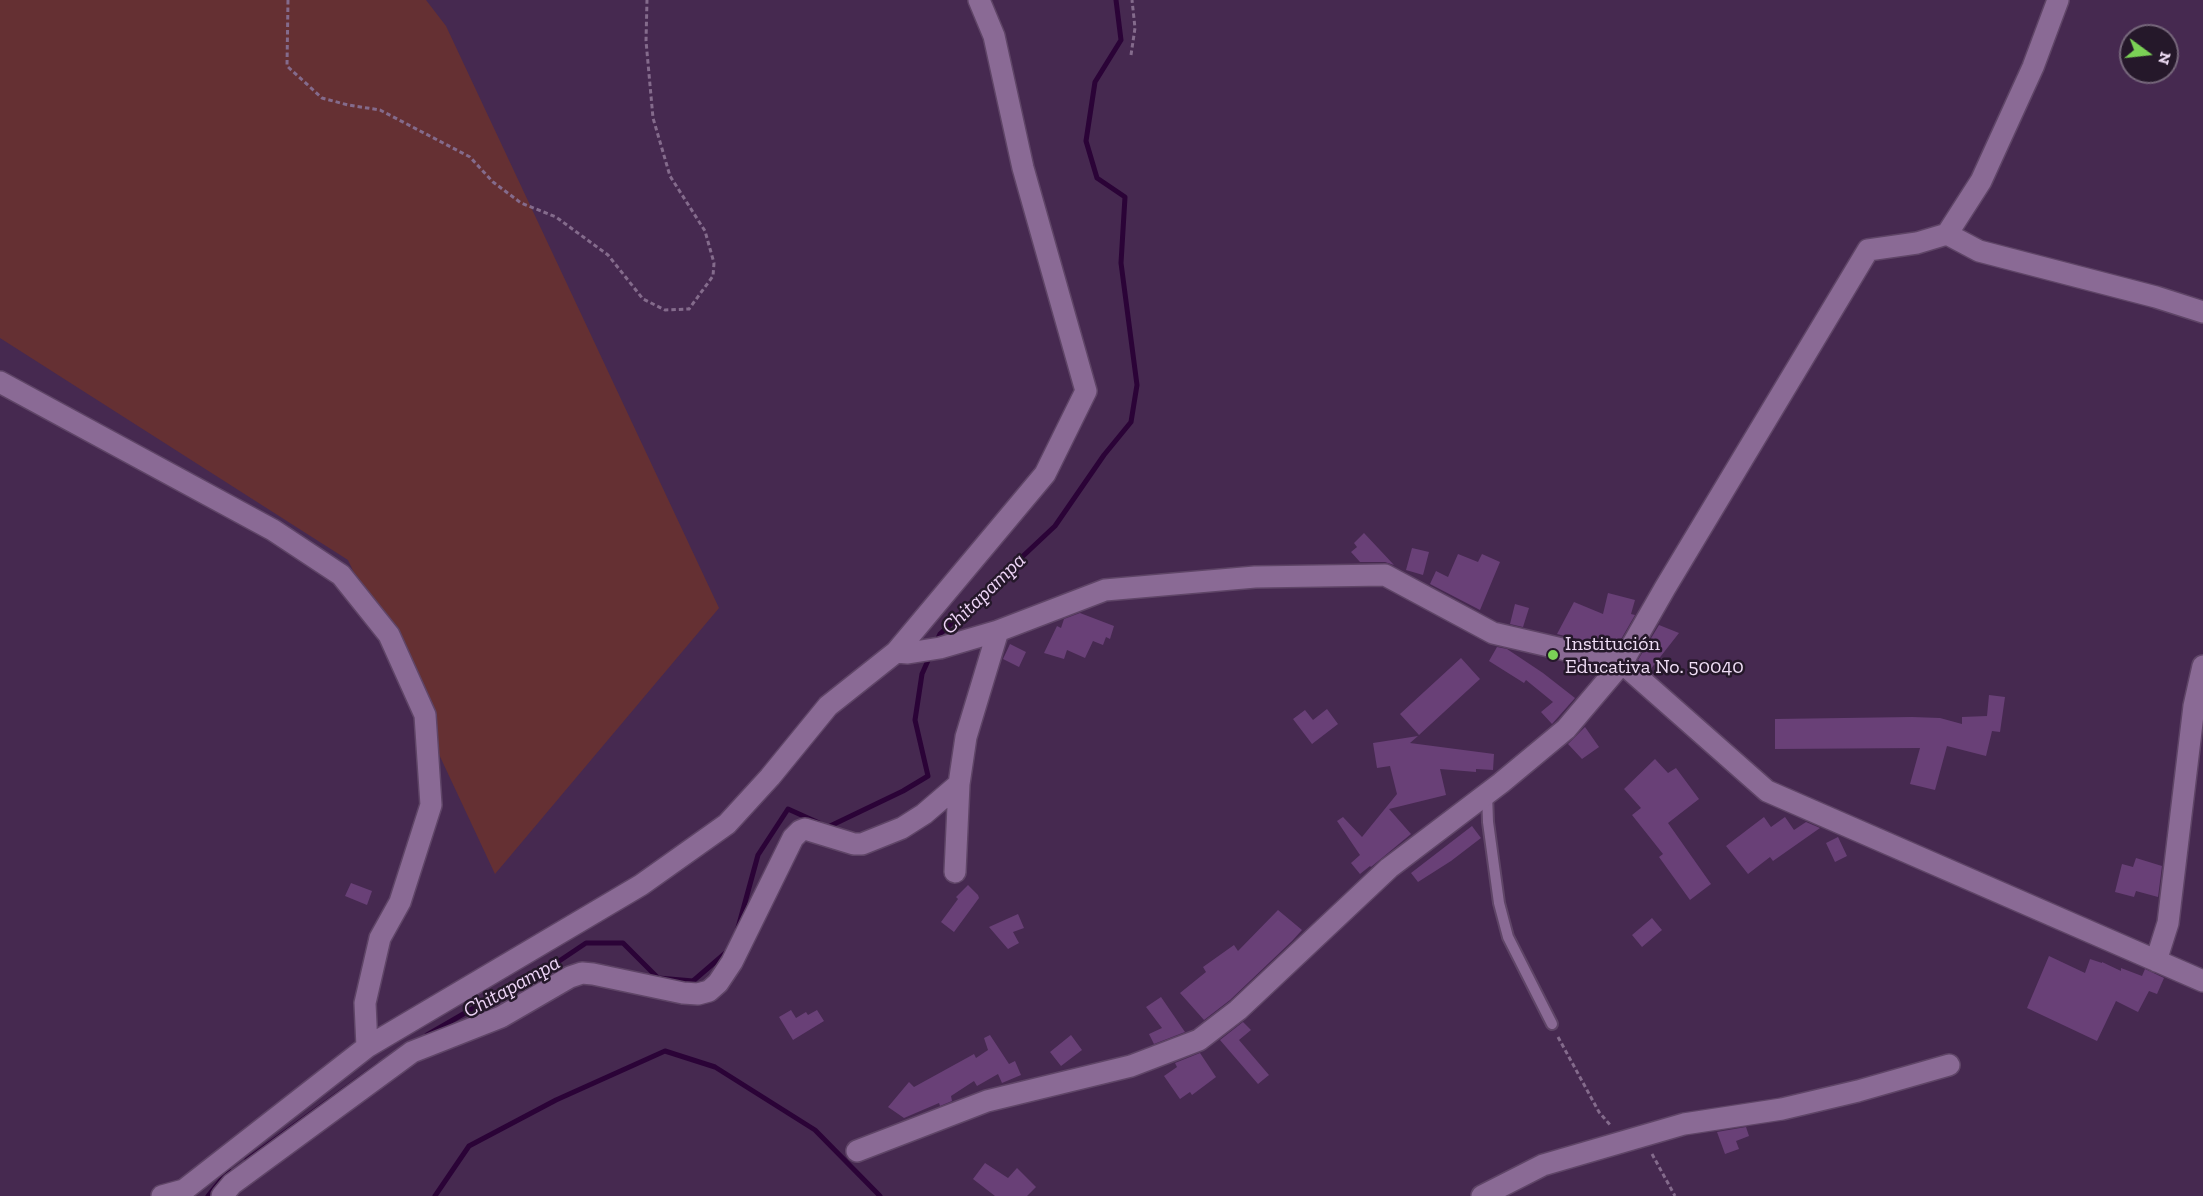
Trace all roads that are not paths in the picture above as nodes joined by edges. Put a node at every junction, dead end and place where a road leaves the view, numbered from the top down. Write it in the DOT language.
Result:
graph roads {
  1 [pos="979,0"];
  2 [pos="2058,0"];
  3 [pos="1947,234"];
  4 [pos="2203,312"];
  5 [pos="0,382"];
  6 [pos="998,631"];
  7 [pos="902,653"];
  8 [pos="1622,663"];
  9 [pos="2203,666"];
  10 [pos="959,784"];
  11 [pos="1487,794"];
  12 [pos="956,872"];
  13 [pos="2156,961"];
  14 [pos="2203,981"];
  15 [pos="1552,1024"];
  16 [pos="367,1047"];
  17 [pos="1949,1065"];
  18 [pos="857,1152"];
  19 [pos="162,1196"];
  20 [pos="222,1196"];
  21 [pos="1482,1196"];
  1 -- 7 [label="street"];
  2 -- 3 [label="street"];
  3 -- 4 [label="street"];
  3 -- 8 [label="street"];
  5 -- 16 [label="street"];
  6 -- 7 [label="street"];
  6 -- 8 [label="street"];
  6 -- 10 [label="street"];
  7 -- 16 [label="street"];
  8 -- 11 [label="street"];
  8 -- 13 [label="street"];
  9 -- 13 [label="street"];
  10 -- 12 [label="street"];
  10 -- 20 [label="street"];
  11 -- 15 [label="lane"];
  11 -- 18 [label="street"];
  13 -- 14 [label="street"];
  16 -- 19 [label="street"];
  17 -- 21 [label="street"];
}
